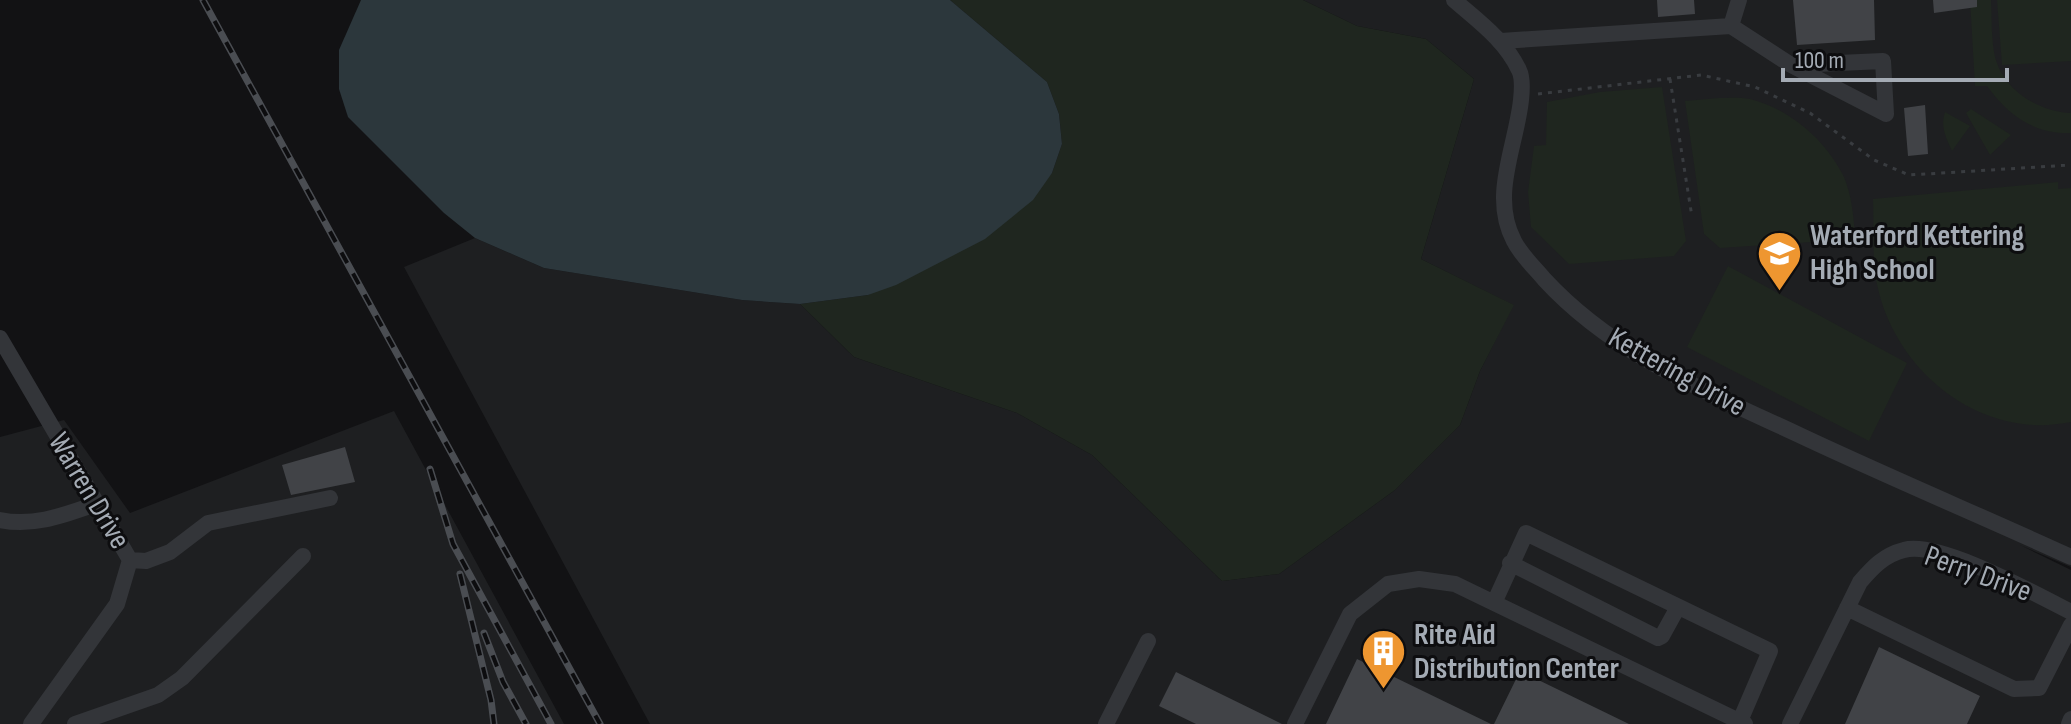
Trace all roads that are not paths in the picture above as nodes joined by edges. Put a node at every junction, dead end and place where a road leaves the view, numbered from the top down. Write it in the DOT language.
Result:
graph roads {
  1 [pos="1454,0"];
  2 [pos="1739,0"];
  3 [pos="1731,26"];
  4 [pos="1501,41"];
  5 [pos="1791,65"];
  6 [pos="0,338"];
  7 [pos="330,498"];
  8 [pos="96,504"];
  9 [pos="0,520"];
  10 [pos="303,556"];
  11 [pos="2071,557"];
  12 [pos="130,560"];
  13 [pos="1510,563"];
  14 [pos="1494,603"];
  15 [pos="1678,607"];
  16 [pos="1847,608"];
  17 [pos="2071,612"];
  18 [pos="2071,625"];
  19 [pos="1148,641"];
  20 [pos="1742,723"];
  21 [pos="31,724"];
  22 [pos="75,724"];
  23 [pos="1106,724"];
  24 [pos="1295,724"];
  25 [pos="1790,724"];
  1 -- 4 [label="street, Kettering Drive"];
  2 -- 3 [label="street"];
  3 -- 4 [label="street"];
  3 -- 5 [label="street"];
  4 -- 11 [label="street, Kettering Drive"];
  5 -- 5 [label="street"];
  6 -- 8 [label="street, Warren Drive"];
  7 -- 12 [label="street"];
  8 -- 9 [label="street"];
  8 -- 12 [label="street, Warren Drive"];
  10 -- 22 [label="street"];
  12 -- 21 [label="street, Warren Drive"];
  13 -- 14 [label="street"];
  13 -- 15 [label="street"];
  13 -- 15 [label="street"];
  14 -- 20 [label="street"];
  14 -- 24 [label="street"];
  15 -- 20 [label="street"];
  16 -- 17 [label="street, Perry Drive"];
  16 -- 18 [label="street"];
  16 -- 25 [label="street, Perry Drive"];
  19 -- 23 [label="street"];
}
